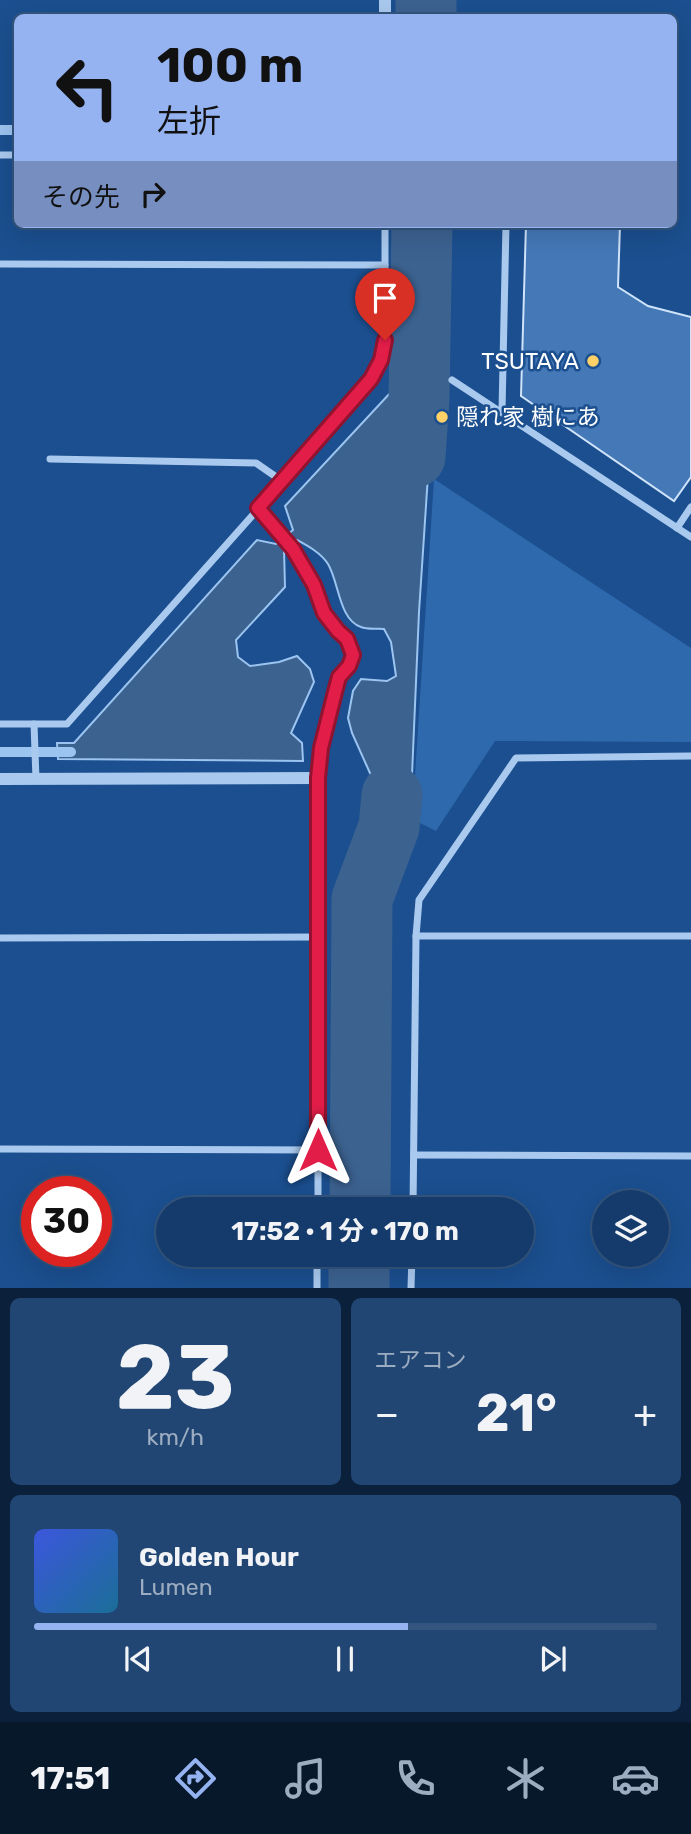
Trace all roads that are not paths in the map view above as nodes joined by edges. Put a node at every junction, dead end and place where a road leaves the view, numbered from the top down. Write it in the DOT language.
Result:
graph roads {
  1 [pos="385,228"];
  2 [pos="506,228"];
  3 [pos="0,264"];
  4 [pos="385,265"];
  5 [pos="452,380"];
  6 [pos="502,411"];
  7 [pos="50,459"];
  8 [pos="282,481"];
  9 [pos="258,508"];
  10 [pos="691,508"];
  11 [pos="677,528"];
  12 [pos="691,537"];
  13 [pos="0,724"];
  14 [pos="34,724"];
  15 [pos="691,756"];
  16 [pos="318,778"];
  17 [pos="0,779"];
  18 [pos="36,779"];
  19 [pos="416,936"];
  20 [pos="691,936"];
  21 [pos="318,937"];
  22 [pos="0,938"];
  23 [pos="0,1149"];
  24 [pos="318,1150"];
  25 [pos="414,1156"];
  26 [pos="691,1156"];
  27 [pos="317,1197"];
  28 [pos="412,1197"];
  29 [pos="317,1267"];
  30 [pos="412,1267"];
  31 [pos="317,1288"];
  32 [pos="411,1288"];
  1 -- 4 [label="street"];
  2 -- 6 [label="street"];
  3 -- 4 [label="street"];
  4 -- 8 [label="street"];
  5 -- 6 [label="street"];
  6 -- 11 [label="street"];
  7 -- 8 [label="street"];
  8 -- 9 [label="street"];
  9 -- 14 [label="street"];
  9 -- 16 [label="street"];
  10 -- 11 [label="street"];
  11 -- 12 [label="street"];
  13 -- 14 [label="street"];
  14 -- 18 [label="street"];
  15 -- 19 [label="street"];
  16 -- 18 [label="street"];
  16 -- 21 [label="street"];
  17 -- 18 [label="street"];
  19 -- 20 [label="street"];
  19 -- 25 [label="street"];
  21 -- 22 [label="street"];
  21 -- 24 [label="street"];
  23 -- 24 [label="street"];
  24 -- 27 [label="street"];
  25 -- 26 [label="street"];
  25 -- 28 [label="street"];
  29 -- 31 [label="street"];
  30 -- 32 [label="street"];
}
